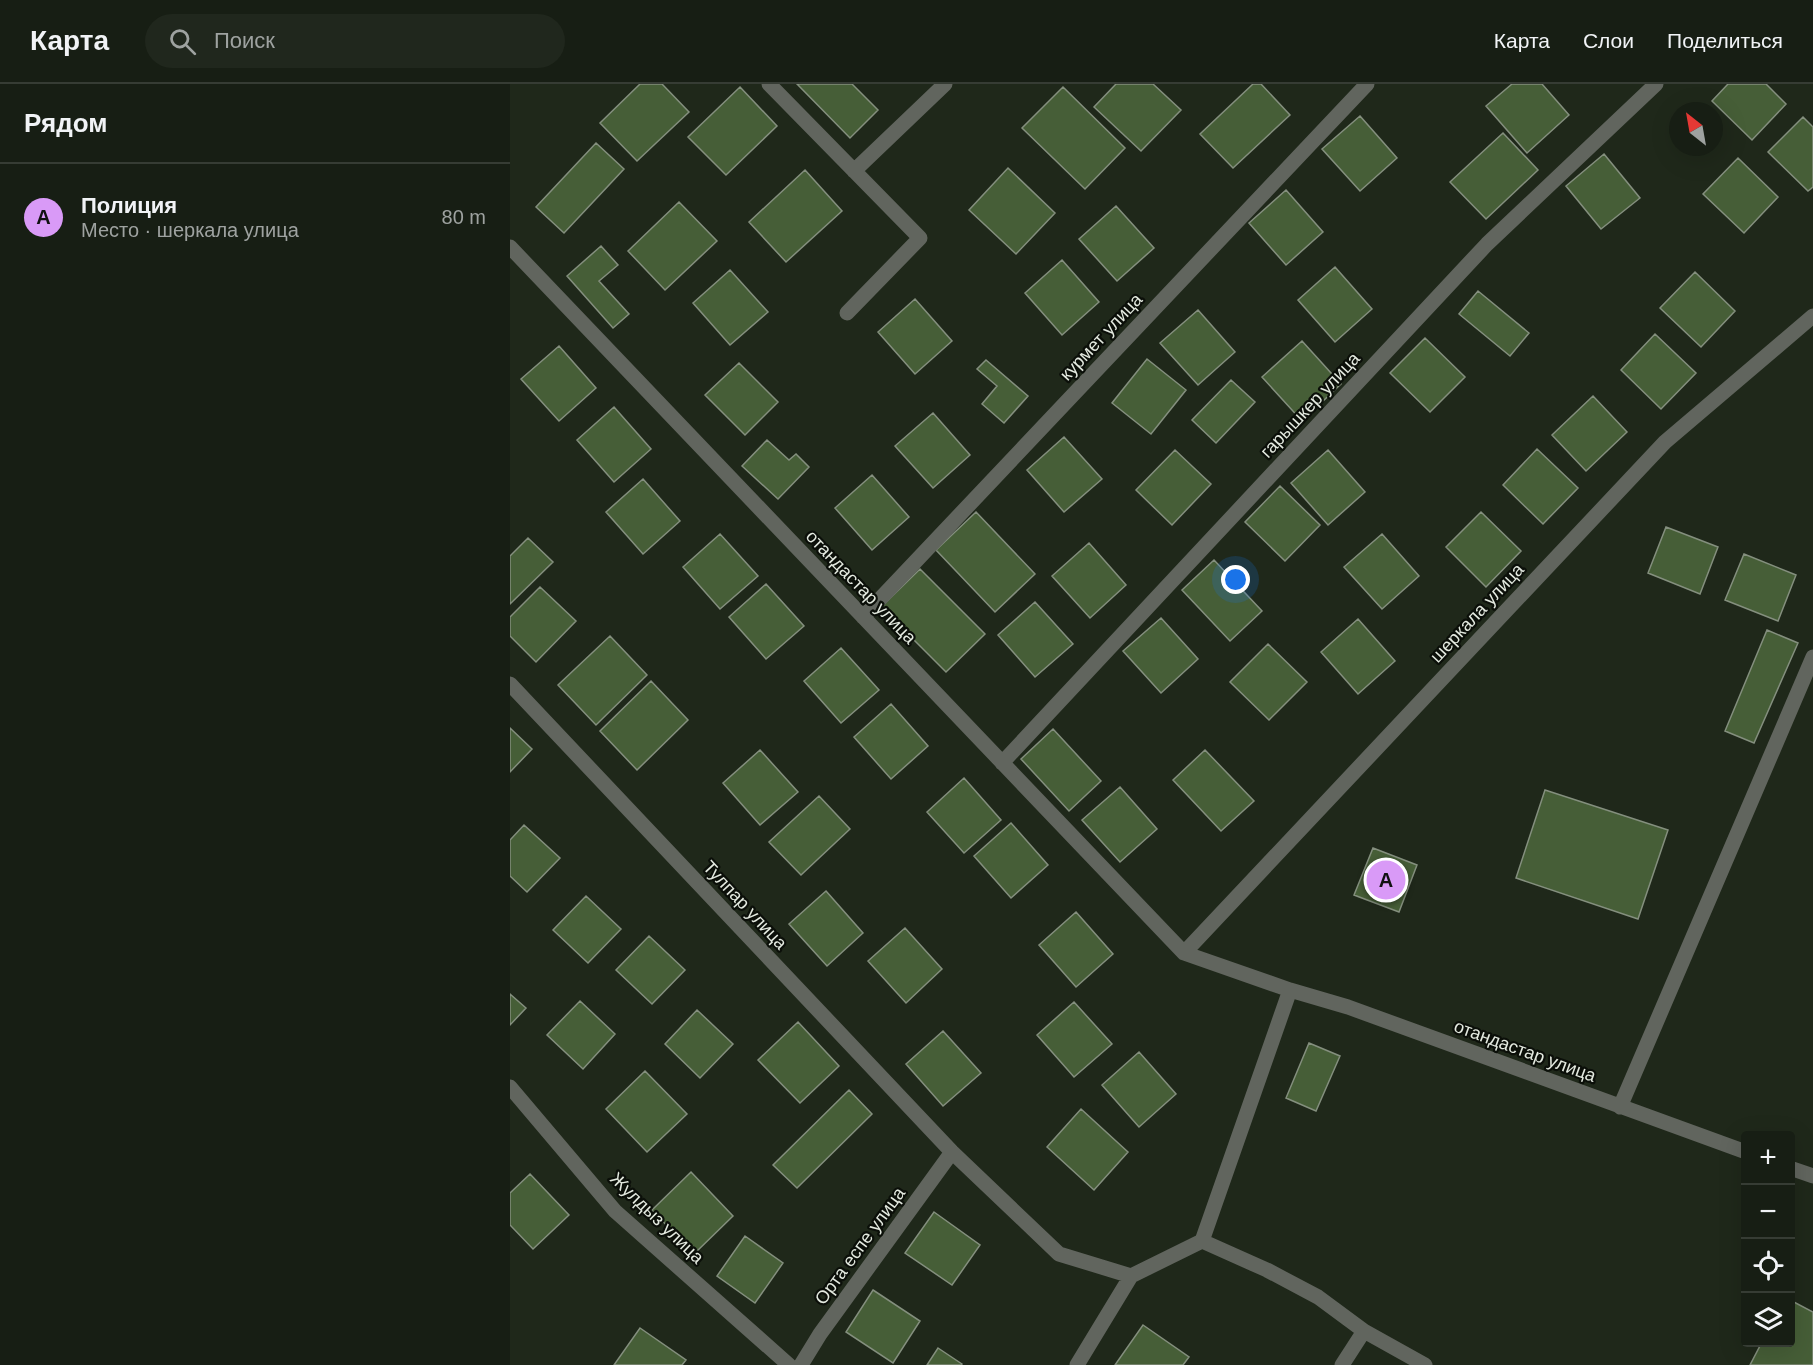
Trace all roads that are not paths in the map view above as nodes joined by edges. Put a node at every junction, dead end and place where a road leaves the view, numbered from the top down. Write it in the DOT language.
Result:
graph roads {
  1 [pos="769,84"];
  2 [pos="945,84"];
  3 [pos="1367,84"];
  4 [pos="1656,84"];
  5 [pos="854,171"];
  6 [pos="510,248"];
  7 [pos="847,313"];
  8 [pos="1813,316"];
  9 [pos="863,617"];
  10 [pos="1813,657"];
  11 [pos="510,684"];
  12 [pos="1002,763"];
  13 [pos="1184,953"];
  14 [pos="1290,990"];
  15 [pos="510,1087"];
  16 [pos="1620,1107"];
  17 [pos="1741,1150"];
  18 [pos="952,1152"];
  19 [pos="1795,1169"];
  20 [pos="1813,1176"];
  21 [pos="1202,1241"];
  22 [pos="1131,1276"];
  23 [pos="1364,1331"];
  24 [pos="789,1365"];
  25 [pos="801,1365"];
  26 [pos="1077,1365"];
  27 [pos="1342,1365"];
  28 [pos="1425,1365"];
  1 -- 5 [label="street"];
  2 -- 5 [label="street"];
  3 -- 9 [label="street, курмет улица"];
  4 -- 12 [label="street, гарышкер улица"];
  5 -- 7 [label="street"];
  6 -- 9 [label="street, отандастар улица"];
  8 -- 13 [label="street, шеркала улица"];
  9 -- 12 [label="street, отандастар улица"];
  10 -- 16 [label="street"];
  11 -- 18 [label="street, Тулпар улица"];
  12 -- 13 [label="street, отандастар улица"];
  13 -- 14 [label="street, отандастар улица"];
  14 -- 16 [label="street, отандастар улица"];
  14 -- 21 [label="street"];
  15 -- 24 [label="street, Жулдыз улица"];
  16 -- 17 [label="street, отандастар улица"];
  18 -- 22 [label="street, Тулпар улица"];
  18 -- 25 [label="street, Орта еспе улица"];
  19 -- 20 [label="street"];
  21 -- 22 [label="street"];
  21 -- 23 [label="street"];
  22 -- 26 [label="street"];
  23 -- 27 [label="street"];
  23 -- 28 [label="street"];
}
